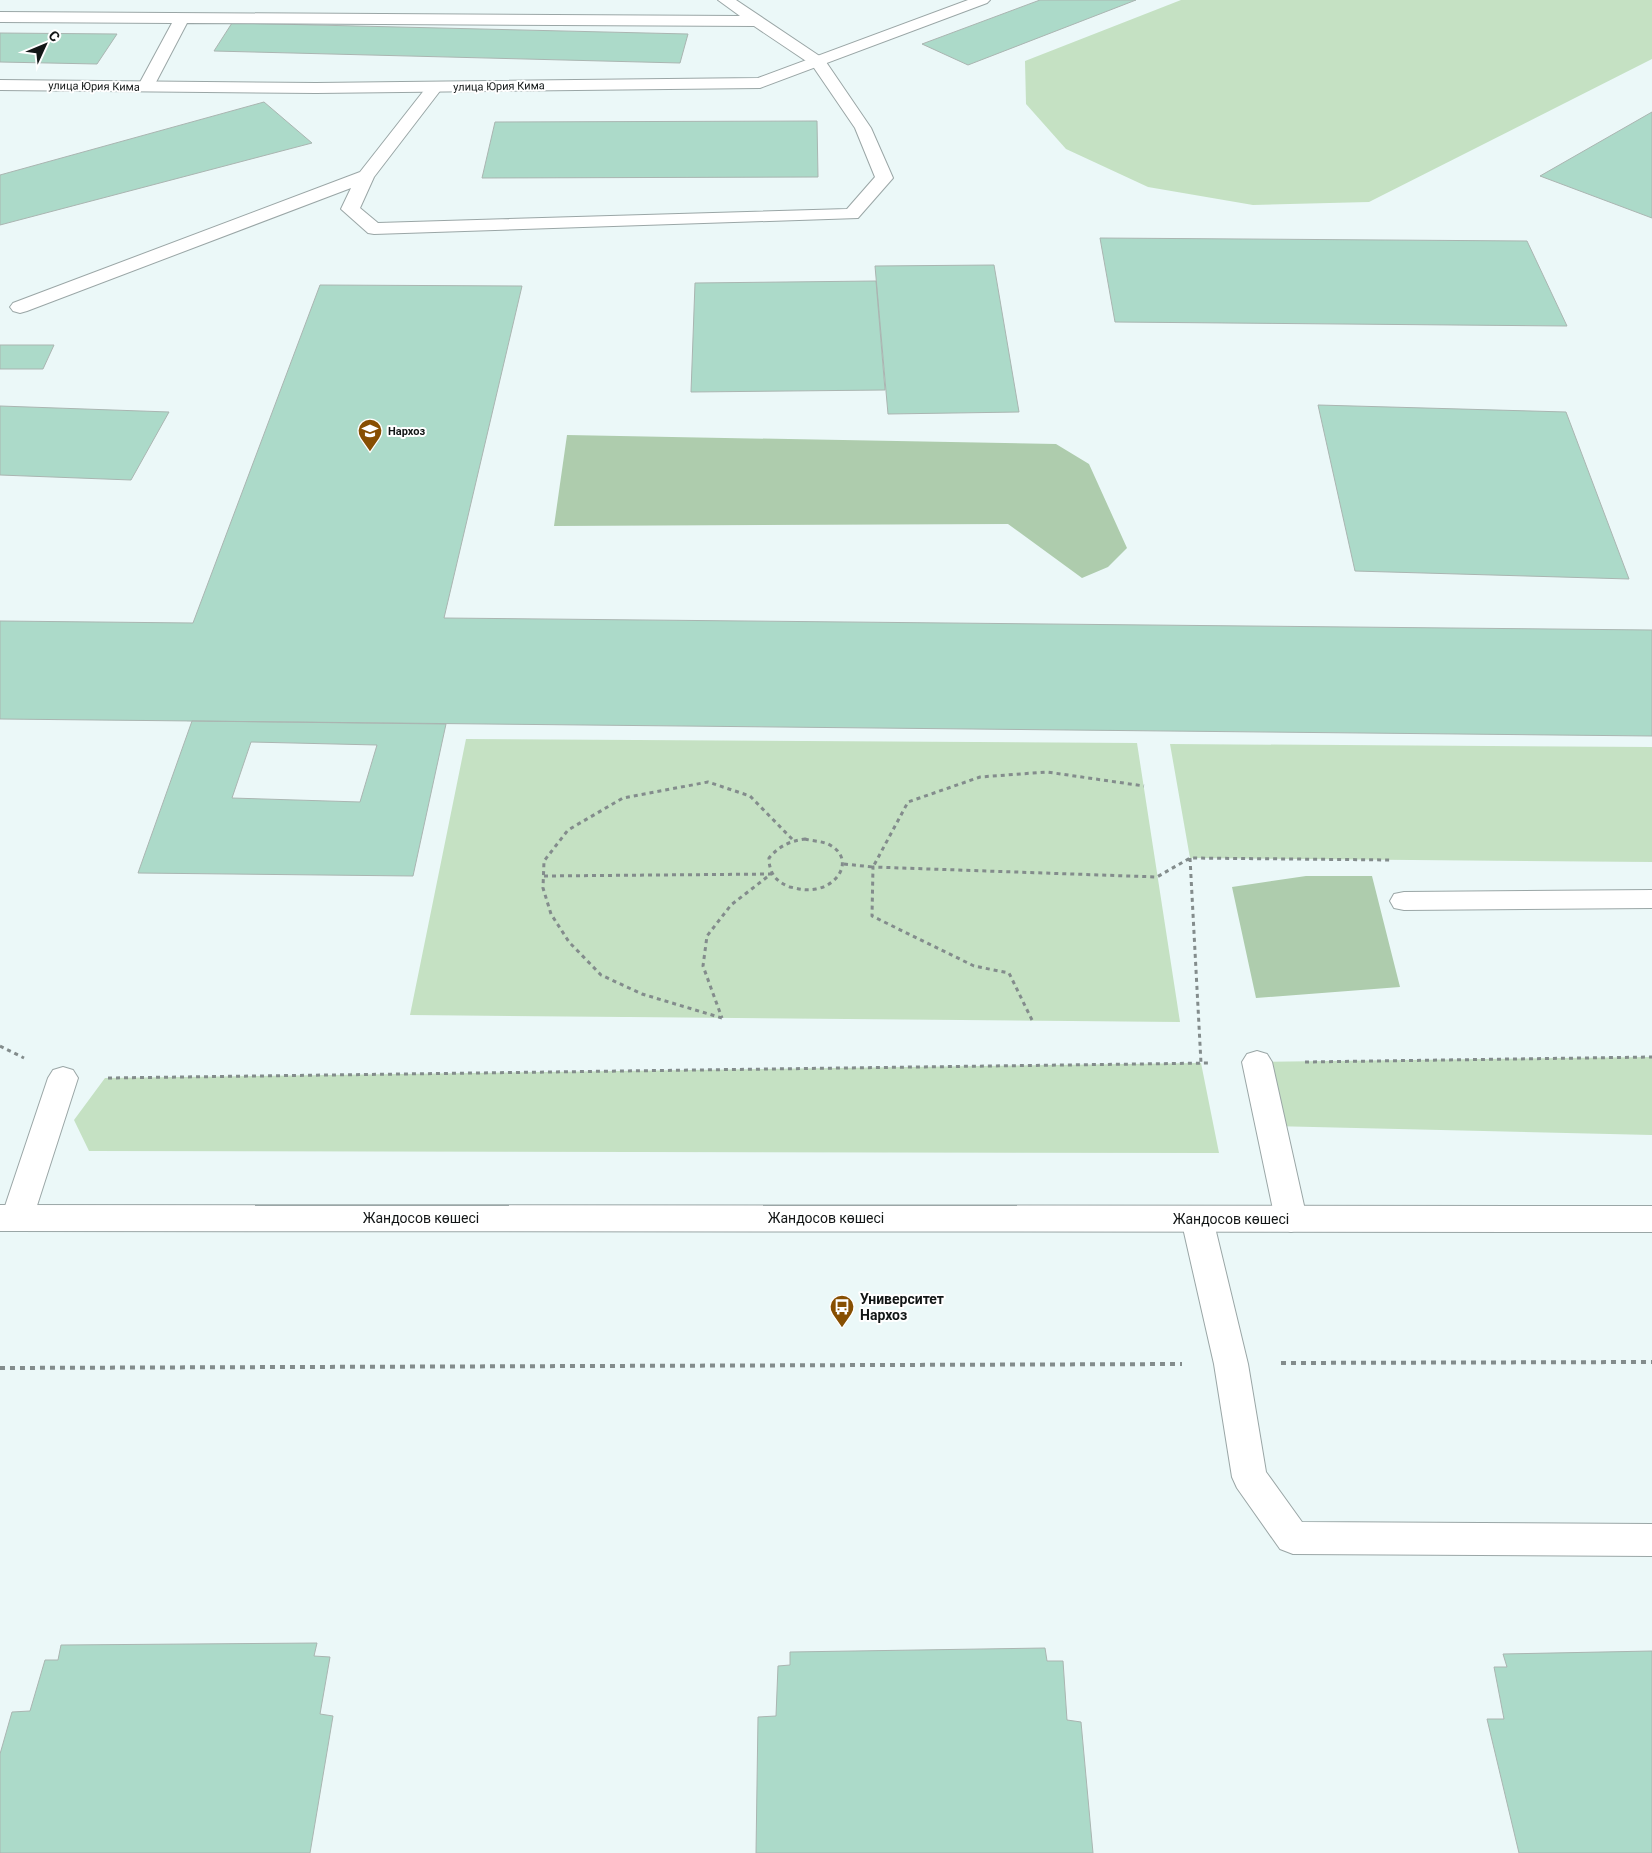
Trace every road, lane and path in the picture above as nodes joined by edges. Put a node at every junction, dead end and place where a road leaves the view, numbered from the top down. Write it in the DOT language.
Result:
graph roads {
  1 [pos="726,0"];
  2 [pos="982,0"];
  3 [pos="0,17"];
  4 [pos="182,18"];
  5 [pos="757,21"];
  6 [pos="818,62"];
  7 [pos="0,85"];
  8 [pos="146,86"];
  9 [pos="434,87"];
  10 [pos="366,176"];
  11 [pos="20,307"];
  12 [pos="1144,786"];
  13 [pos="793,840"];
  14 [pos="1190,858"];
  15 [pos="844,864"];
  16 [pos="873,867"];
  17 [pos="771,874"];
  18 [pos="544,876"];
  19 [pos="1157,877"];
  20 [pos="1652,899"];
  21 [pos="1404,901"];
  22 [pos="1032,1020"];
  23 [pos="1652,1057"];
  24 [pos="1258,1062"];
  25 [pos="1202,1063"];
  26 [pos="63,1078"];
  27 [pos="9,1218"];
  28 [pos="1197,1219"];
  29 [pos="1291,1219"];
  30 [pos="1652,1219"];
  31 [pos="1652,1362"];
  32 [pos="1231,1364"];
  33 [pos="0,1368"];
  34 [pos="1652,1540"];
  1 -- 5 [label="street"];
  2 -- 6 [label="street, улица Юрия Кима"];
  3 -- 4 [label="street"];
  4 -- 5 [label="street"];
  4 -- 8 [label="street"];
  5 -- 6 [label="street"];
  6 -- 9 [label="street, улица Юрия Кима"];
  6 -- 10 [label="street"];
  7 -- 8 [label="street, улица Юрия Кима"];
  8 -- 9 [label="street, улица Юрия Кима"];
  9 -- 10 [label="street"];
  10 -- 11 [label="street"];
  12 -- 16 [label="path"];
  13 -- 15 [label="path"];
  13 -- 17 [label="path"];
  13 -- 18 [label="path"];
  14 -- 25 [label="path"];
  15 -- 16 [label="path"];
  15 -- 17 [label="path"];
  16 -- 19 [label="path"];
  16 -- 22 [label="path"];
  17 -- 18 [label="path"];
  17 -- 18 [label="path"];
  20 -- 21 [label="street"];
  23 -- 24 [label="path"];
  24 -- 25 [label="path"];
  24 -- 29 [label="street"];
  25 -- 26 [label="path"];
  26 -- 27 [label="street"];
  27 -- 28 [label="street, Жандосов көшесі"];
  28 -- 29 [label="street, Жандосов көшесі"];
  28 -- 32 [label="street"];
  29 -- 30 [label="street, Жандосов көшесі"];
  31 -- 32 [label="path"];
  32 -- 33 [label="path"];
  32 -- 34 [label="street"];
}
